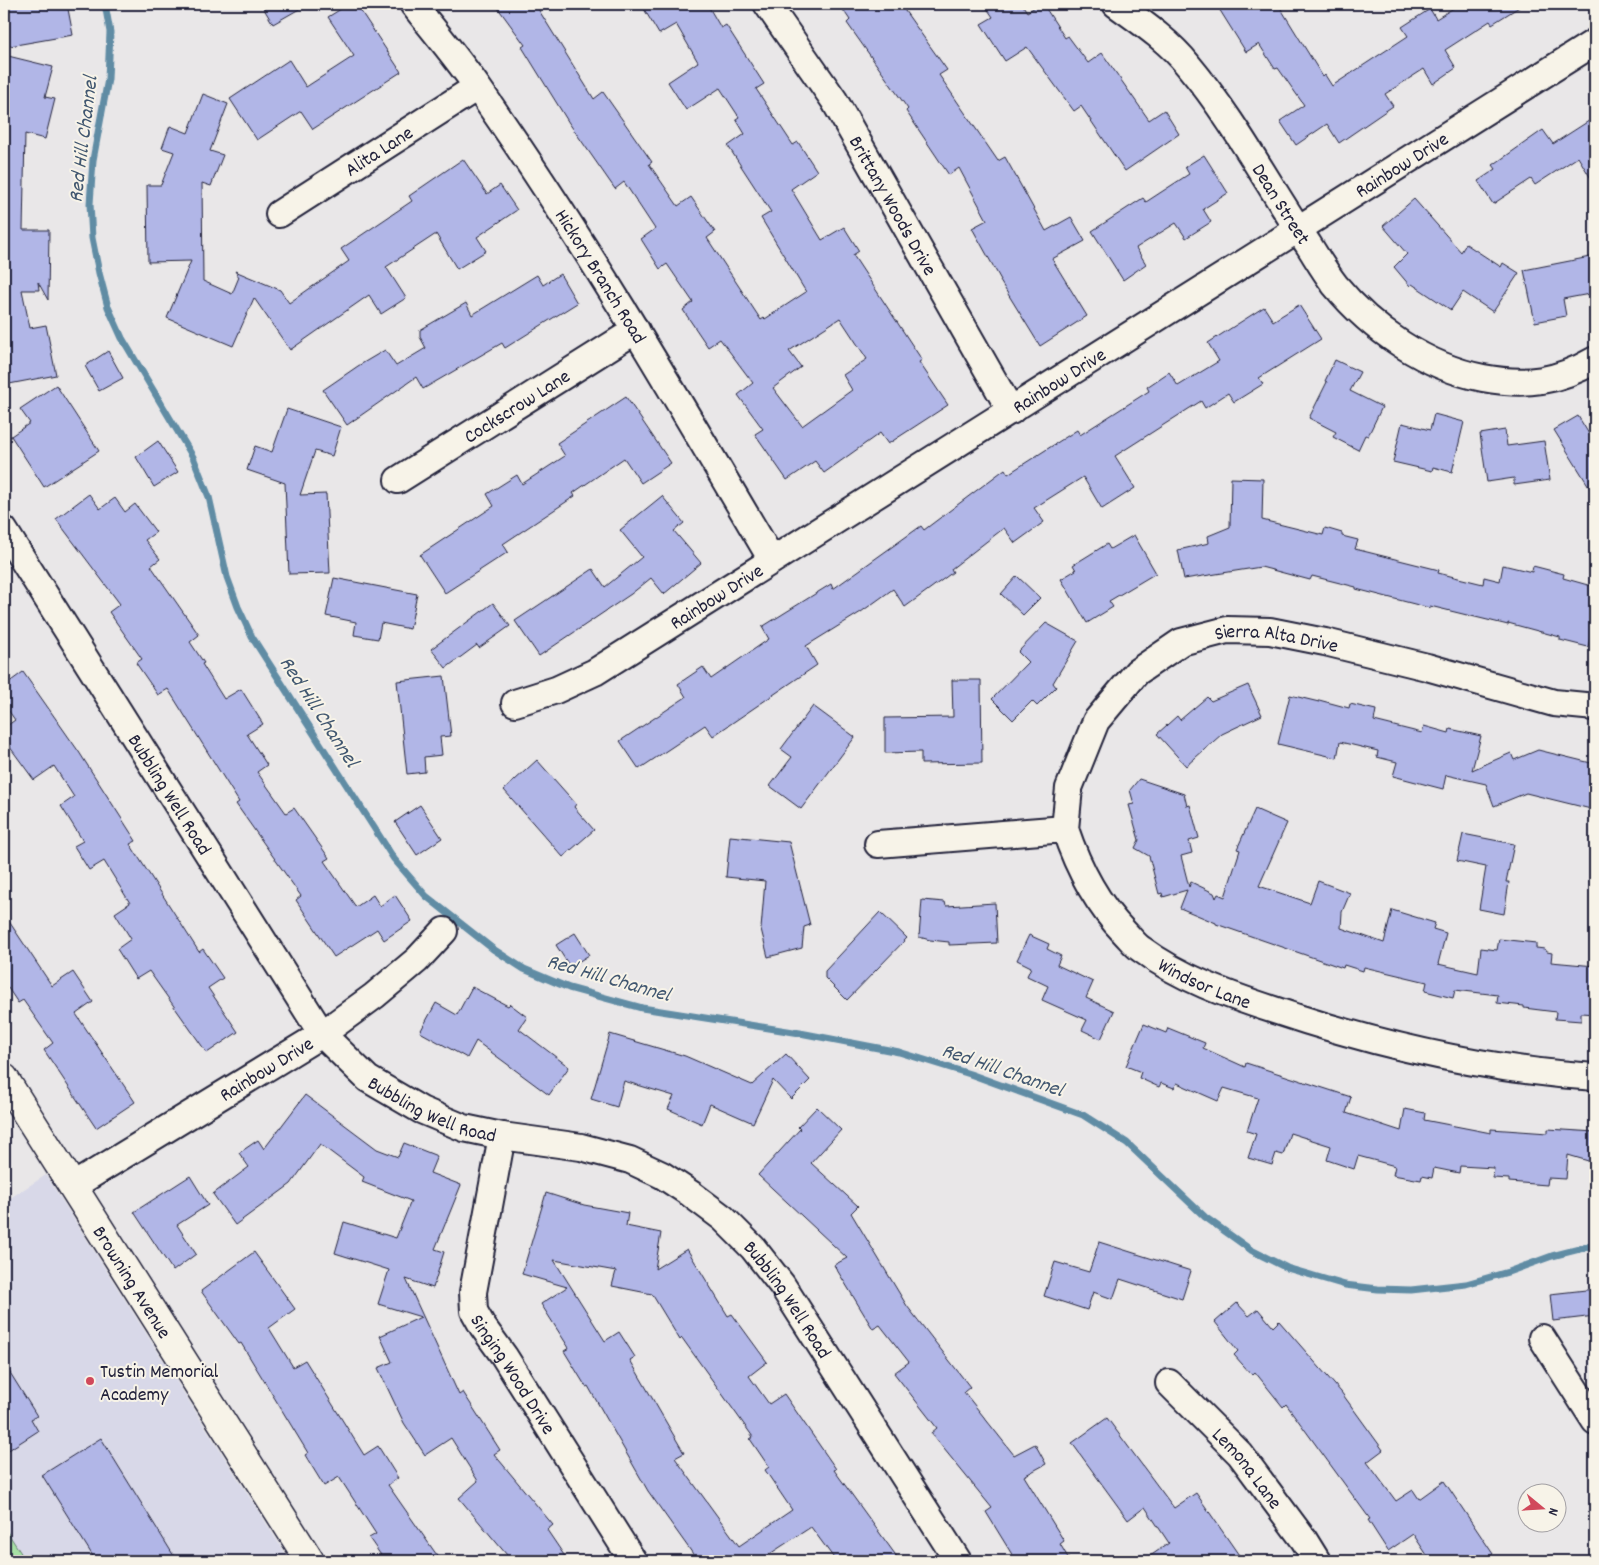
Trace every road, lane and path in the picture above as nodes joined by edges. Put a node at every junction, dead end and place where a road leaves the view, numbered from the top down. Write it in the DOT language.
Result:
graph roads {
  1 [pos="413,4"];
  2 [pos="767,4"];
  3 [pos="1116,4"];
  4 [pos="1595,42"];
  5 [pos="477,86"];
  6 [pos="279,214"];
  7 [pos="1298,230"];
  8 [pos="636,330"];
  9 [pos="1595,360"];
  10 [pos="1011,411"];
  11 [pos="398,480"];
  12 [pos="4,530"];
  13 [pos="772,560"];
  14 [pos="515,703"];
  15 [pos="1595,707"];
  16 [pos="1065,829"];
  17 [pos="878,844"];
  18 [pos="444,931"];
  19 [pos="322,1034"];
  20 [pos="1595,1077"];
  21 [pos="4,1078"];
  22 [pos="502,1136"];
  23 [pos="73,1186"];
  24 [pos="1542,1338"];
  25 [pos="1169,1383"];
  26 [pos="1595,1421"];
  27 [pos="310,1561"];
  28 [pos="633,1561"];
  29 [pos="958,1561"];
  30 [pos="1318,1561"];
  1 -- 5 [label="street, Hickory Branch Road"];
  2 -- 10 [label="street, Brittany Woods Drive"];
  3 -- 7 [label="street, Dean Street"];
  4 -- 7 [label="street, Rainbow Drive"];
  5 -- 6 [label="street, Alita Lane"];
  5 -- 8 [label="street, Hickory Branch Road"];
  7 -- 9 [label="street, Dean Street"];
  7 -- 10 [label="street, Rainbow Drive"];
  8 -- 11 [label="street, Cockscrow Lane"];
  8 -- 13 [label="street, Hickory Branch Road"];
  10 -- 13 [label="street, Rainbow Drive"];
  12 -- 19 [label="street, Bubbling Well Road"];
  13 -- 14 [label="street, Rainbow Drive"];
  15 -- 16 [label="street, Sierra Alta Drive"];
  16 -- 17 [label="street"];
  16 -- 20 [label="street, Windsor Lane"];
  18 -- 19 [label="street, Rainbow Drive"];
  19 -- 22 [label="street, Bubbling Well Road"];
  19 -- 23 [label="street, Rainbow Drive"];
  21 -- 23 [label="street, Browning Avenue"];
  22 -- 28 [label="street, Singing Wood Drive"];
  22 -- 29 [label="street, Bubbling Well Road"];
  23 -- 27 [label="street, Browning Avenue"];
  24 -- 26 [label="street"];
  25 -- 30 [label="street, Lemona Lane"];
}
